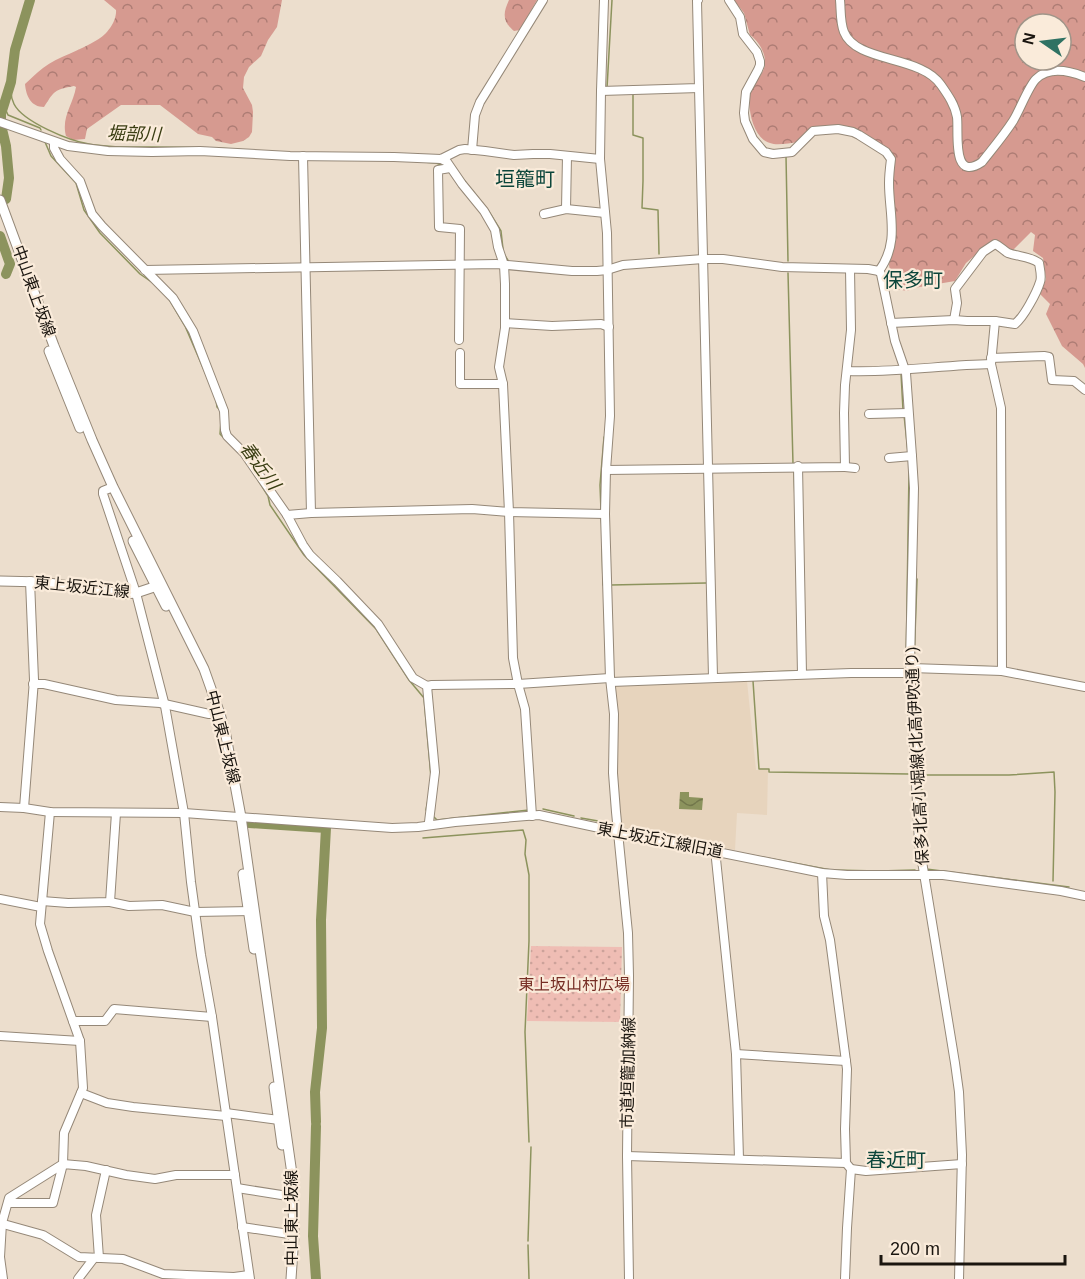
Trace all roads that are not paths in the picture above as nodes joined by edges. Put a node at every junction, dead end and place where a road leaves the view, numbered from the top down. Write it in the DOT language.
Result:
graph roads {
  1 [pos="543,0"];
  2 [pos="604,0"];
  3 [pos="698,0"];
  4 [pos="729,0"];
  5 [pos="840,0"];
  6 [pos="1085,77"];
  7 [pos="699,88"];
  8 [pos="601,91"];
  9 [pos="0,122"];
  10 [pos="54,142"];
  11 [pos="472,150"];
  12 [pos="303,156"];
  13 [pos="567,156"];
  14 [pos="441,159"];
  15 [pos="600,159"];
  16 [pos="450,168"];
  17 [pos="0,200"];
  18 [pos="566,209"];
  19 [pos="605,213"];
  20 [pos="544,214"];
  21 [pos="0,218"];
  22 [pos="703,256"];
  23 [pos="504,265"];
  24 [pos="460,266"];
  25 [pos="306,268"];
  26 [pos="850,269"];
  27 [pos="145,270"];
  28 [pos="607,270"];
  29 [pos="880,270"];
  30 [pos="954,320"];
  31 [pos="995,321"];
  32 [pos="505,323"];
  33 [pos="894,323"];
  34 [pos="608,326"];
  35 [pos="459,339"];
  36 [pos="460,353"];
  37 [pos="991,361"];
  38 [pos="905,370"];
  39 [pos="847,371"];
  40 [pos="503,384"];
  41 [pos="1085,390"];
  42 [pos="869,414"];
  43 [pos="905,414"];
  44 [pos="912,456"];
  45 [pos="889,458"];
  46 [pos="798,466"];
  47 [pos="845,467"];
  48 [pos="855,468"];
  49 [pos="708,469"];
  50 [pos="606,470"];
  51 [pos="110,488"];
  52 [pos="509,512"];
  53 [pos="311,513"];
  54 [pos="605,514"];
  55 [pos="287,515"];
  56 [pos="0,581"];
  57 [pos="30,581"];
  58 [pos="159,585"];
  59 [pos="136,593"];
  60 [pos="911,671"];
  61 [pos="1002,671"];
  62 [pos="802,674"];
  63 [pos="714,678"];
  64 [pos="611,680"];
  65 [pos="33,684"];
  66 [pos="518,684"];
  67 [pos="427,686"];
  68 [pos="1085,687"];
  69 [pos="164,704"];
  70 [pos="217,714"];
  71 [pos="0,807"];
  72 [pos="24,807"];
  73 [pos="50,812"];
  74 [pos="116,813"];
  75 [pos="184,813"];
  76 [pos="532,816"];
  77 [pos="238,817"];
  78 [pos="430,825"];
  79 [pos="618,832"];
  80 [pos="718,852"];
  81 [pos="822,873"];
  82 [pos="923,874"];
  83 [pos="1085,896"];
  84 [pos="0,898"];
  85 [pos="110,902"];
  86 [pos="42,904"];
  87 [pos="251,911"];
  88 [pos="195,912"];
  89 [pos="212,1017"];
  90 [pos="73,1021"];
  91 [pos="0,1036"];
  92 [pos="80,1041"];
  93 [pos="736,1054"];
  94 [pos="846,1061"];
  95 [pos="81,1093"];
  96 [pos="226,1114"];
  97 [pos="279,1120"];
  98 [pos="627,1156"];
  99 [pos="739,1159"];
  100 [pos="63,1164"];
  101 [pos="962,1164"];
  102 [pos="848,1166"];
  103 [pos="106,1170"];
  104 [pos="235,1175"];
  105 [pos="237,1188"];
  106 [pos="291,1196"];
  107 [pos="8,1203"];
  108 [pos="1,1223"];
  109 [pos="242,1227"];
  110 [pos="289,1234"];
  111 [pos="96,1258"];
  112 [pos="163,1276"];
  113 [pos="249,1277"];
  114 [pos="3,1279"];
  115 [pos="78,1279"];
  116 [pos="285,1279"];
  117 [pos="291,1279"];
  118 [pos="629,1279"];
  119 [pos="845,1279"];
  120 [pos="959,1279"];
  1 -- 11 [label="street"];
  2 -- 8 [label="street, 市道垣籠加納線"];
  3 -- 7 [label="street"];
  4 -- 29 [label="street"];
  5 -- 6 [label="street"];
  7 -- 8 [label="street"];
  7 -- 22 [label="street"];
  8 -- 15 [label="street, 市道垣籠加納線"];
  9 -- 10 [label="street"];
  10 -- 12 [label="street"];
  10 -- 27 [label="street"];
  11 -- 13 [label="street"];
  11 -- 14 [label="street"];
  12 -- 14 [label="street"];
  12 -- 25 [label="street"];
  13 -- 15 [label="street"];
  13 -- 18 [label="street"];
  14 -- 16 [label="street"];
  15 -- 19 [label="street, 市道垣籠加納線"];
  16 -- 23 [label="street"];
  16 -- 24 [label="street"];
  17 -- 51 [label="main road, 中山東上坂線"];
  18 -- 19 [label="street"];
  18 -- 20 [label="street"];
  19 -- 28 [label="street, 市道垣籠加納線"];
  21 -- 51 [label="main road, 中山東上坂線"];
  22 -- 26 [label="street"];
  22 -- 28 [label="street"];
  22 -- 49 [label="street"];
  23 -- 24 [label="street"];
  23 -- 28 [label="street"];
  23 -- 32 [label="street"];
  24 -- 25 [label="street"];
  24 -- 35 [label="street"];
  25 -- 27 [label="street"];
  25 -- 53 [label="street"];
  26 -- 29 [label="street"];
  26 -- 39 [label="street"];
  27 -- 55 [label="street"];
  28 -- 34 [label="street, 市道垣籠加納線"];
  29 -- 33 [label="street, 保多北高小堀線(北高伊吹通り)"];
  30 -- 31 [label="street"];
  30 -- 31 [label="street"];
  30 -- 33 [label="street"];
  31 -- 37 [label="street"];
  32 -- 34 [label="street"];
  32 -- 40 [label="street"];
  33 -- 38 [label="street, 保多北高小堀線(北高伊吹通り)"];
  34 -- 50 [label="street, 市道垣籠加納線"];
  36 -- 40 [label="street"];
  37 -- 38 [label="street"];
  37 -- 41 [label="street"];
  37 -- 61 [label="street"];
  38 -- 39 [label="street"];
  38 -- 43 [label="street, 保多北高小堀線(北高伊吹通り)"];
  39 -- 47 [label="street"];
  40 -- 52 [label="street"];
  42 -- 43 [label="street"];
  43 -- 44 [label="street, 保多北高小堀線(北高伊吹通り)"];
  44 -- 45 [label="street"];
  44 -- 60 [label="street, 保多北高小堀線(北高伊吹通り)"];
  46 -- 47 [label="street"];
  46 -- 49 [label="street"];
  46 -- 62 [label="street"];
  47 -- 48 [label="street"];
  49 -- 50 [label="street"];
  49 -- 63 [label="street"];
  50 -- 54 [label="street, 市道垣籠加納線"];
  51 -- 58 [label="main road, 中山東上坂線"];
  51 -- 59 [label="street"];
  52 -- 53 [label="street"];
  52 -- 54 [label="street"];
  52 -- 66 [label="street"];
  53 -- 55 [label="street"];
  54 -- 64 [label="street, 市道垣籠加納線"];
  55 -- 67 [label="street"];
  56 -- 57 [label="main road, 東上坂近江線"];
  57 -- 59 [label="main road, 東上坂近江線"];
  57 -- 65 [label="street"];
  58 -- 59 [label="main road, 東上坂近江線"];
  58 -- 70 [label="main road, 中山東上坂線"];
  59 -- 69 [label="street"];
  60 -- 61 [label="street"];
  60 -- 62 [label="street"];
  60 -- 82 [label="street, 保多北高小堀線(北高伊吹通り)"];
  61 -- 68 [label="street"];
  62 -- 63 [label="street"];
  63 -- 64 [label="street"];
  64 -- 66 [label="street"];
  64 -- 79 [label="street, 市道垣籠加納線"];
  65 -- 69 [label="street"];
  65 -- 72 [label="street"];
  66 -- 67 [label="street"];
  66 -- 76 [label="street"];
  67 -- 78 [label="street"];
  69 -- 70 [label="street"];
  69 -- 75 [label="street"];
  70 -- 77 [label="main road, 中山東上坂線"];
  71 -- 72 [label="street, 東上坂近江線旧道"];
  72 -- 73 [label="street, 東上坂近江線旧道"];
  73 -- 74 [label="street, 東上坂近江線旧道"];
  73 -- 86 [label="street"];
  74 -- 75 [label="street, 東上坂近江線旧道"];
  74 -- 85 [label="street"];
  75 -- 77 [label="street, 東上坂近江線旧道"];
  75 -- 88 [label="street"];
  76 -- 78 [label="street, 東上坂近江線旧道"];
  76 -- 79 [label="street, 東上坂近江線旧道"];
  77 -- 78 [label="street, 東上坂近江線旧道"];
  77 -- 87 [label="main road, 中山東上坂線"];
  79 -- 80 [label="street, 東上坂近江線旧道"];
  79 -- 98 [label="street, 市道垣籠加納線"];
  80 -- 81 [label="street, 東上坂近江線旧道"];
  80 -- 93 [label="street"];
  81 -- 82 [label="street, 東上坂近江線旧道"];
  81 -- 94 [label="street"];
  82 -- 83 [label="street, 東上坂近江線旧道"];
  82 -- 101 [label="street, 保多北高小堀線(北高伊吹通り)"];
  84 -- 86 [label="street"];
  85 -- 86 [label="street"];
  85 -- 88 [label="street"];
  86 -- 90 [label="street"];
  87 -- 88 [label="street"];
  87 -- 97 [label="main road, 中山東上坂線"];
  87 -- 106 [label="main road, 中山東上坂線"];
  88 -- 89 [label="street"];
  89 -- 90 [label="street"];
  89 -- 96 [label="street"];
  90 -- 92 [label="street"];
  91 -- 92 [label="street"];
  92 -- 95 [label="street"];
  93 -- 94 [label="street"];
  93 -- 99 [label="street"];
  94 -- 102 [label="street"];
  95 -- 96 [label="street"];
  95 -- 100 [label="street"];
  96 -- 97 [label="street"];
  96 -- 104 [label="street"];
  97 -- 106 [label="main road, 中山東上坂線"];
  98 -- 99 [label="street"];
  98 -- 118 [label="street, 市道垣籠加納線"];
  99 -- 102 [label="street"];
  100 -- 103 [label="street"];
  100 -- 107 [label="street"];
  100 -- 107 [label="street"];
  101 -- 102 [label="street"];
  101 -- 120 [label="street, 保多北高小堀線(北高伊吹通り)"];
  102 -- 119 [label="street"];
  103 -- 104 [label="street"];
  103 -- 111 [label="street"];
  104 -- 105 [label="street"];
  105 -- 106 [label="street"];
  105 -- 109 [label="street"];
  106 -- 110 [label="main road, 中山東上坂線"];
  106 -- 117 [label="main road, 中山東上坂線"];
  107 -- 108 [label="street"];
  108 -- 111 [label="street"];
  108 -- 114 [label="street"];
  109 -- 110 [label="street"];
  109 -- 113 [label="street"];
  110 -- 116 [label="main road, 中山東上坂線"];
  111 -- 112 [label="street"];
  111 -- 115 [label="street"];
  112 -- 113 [label="street"];
}
